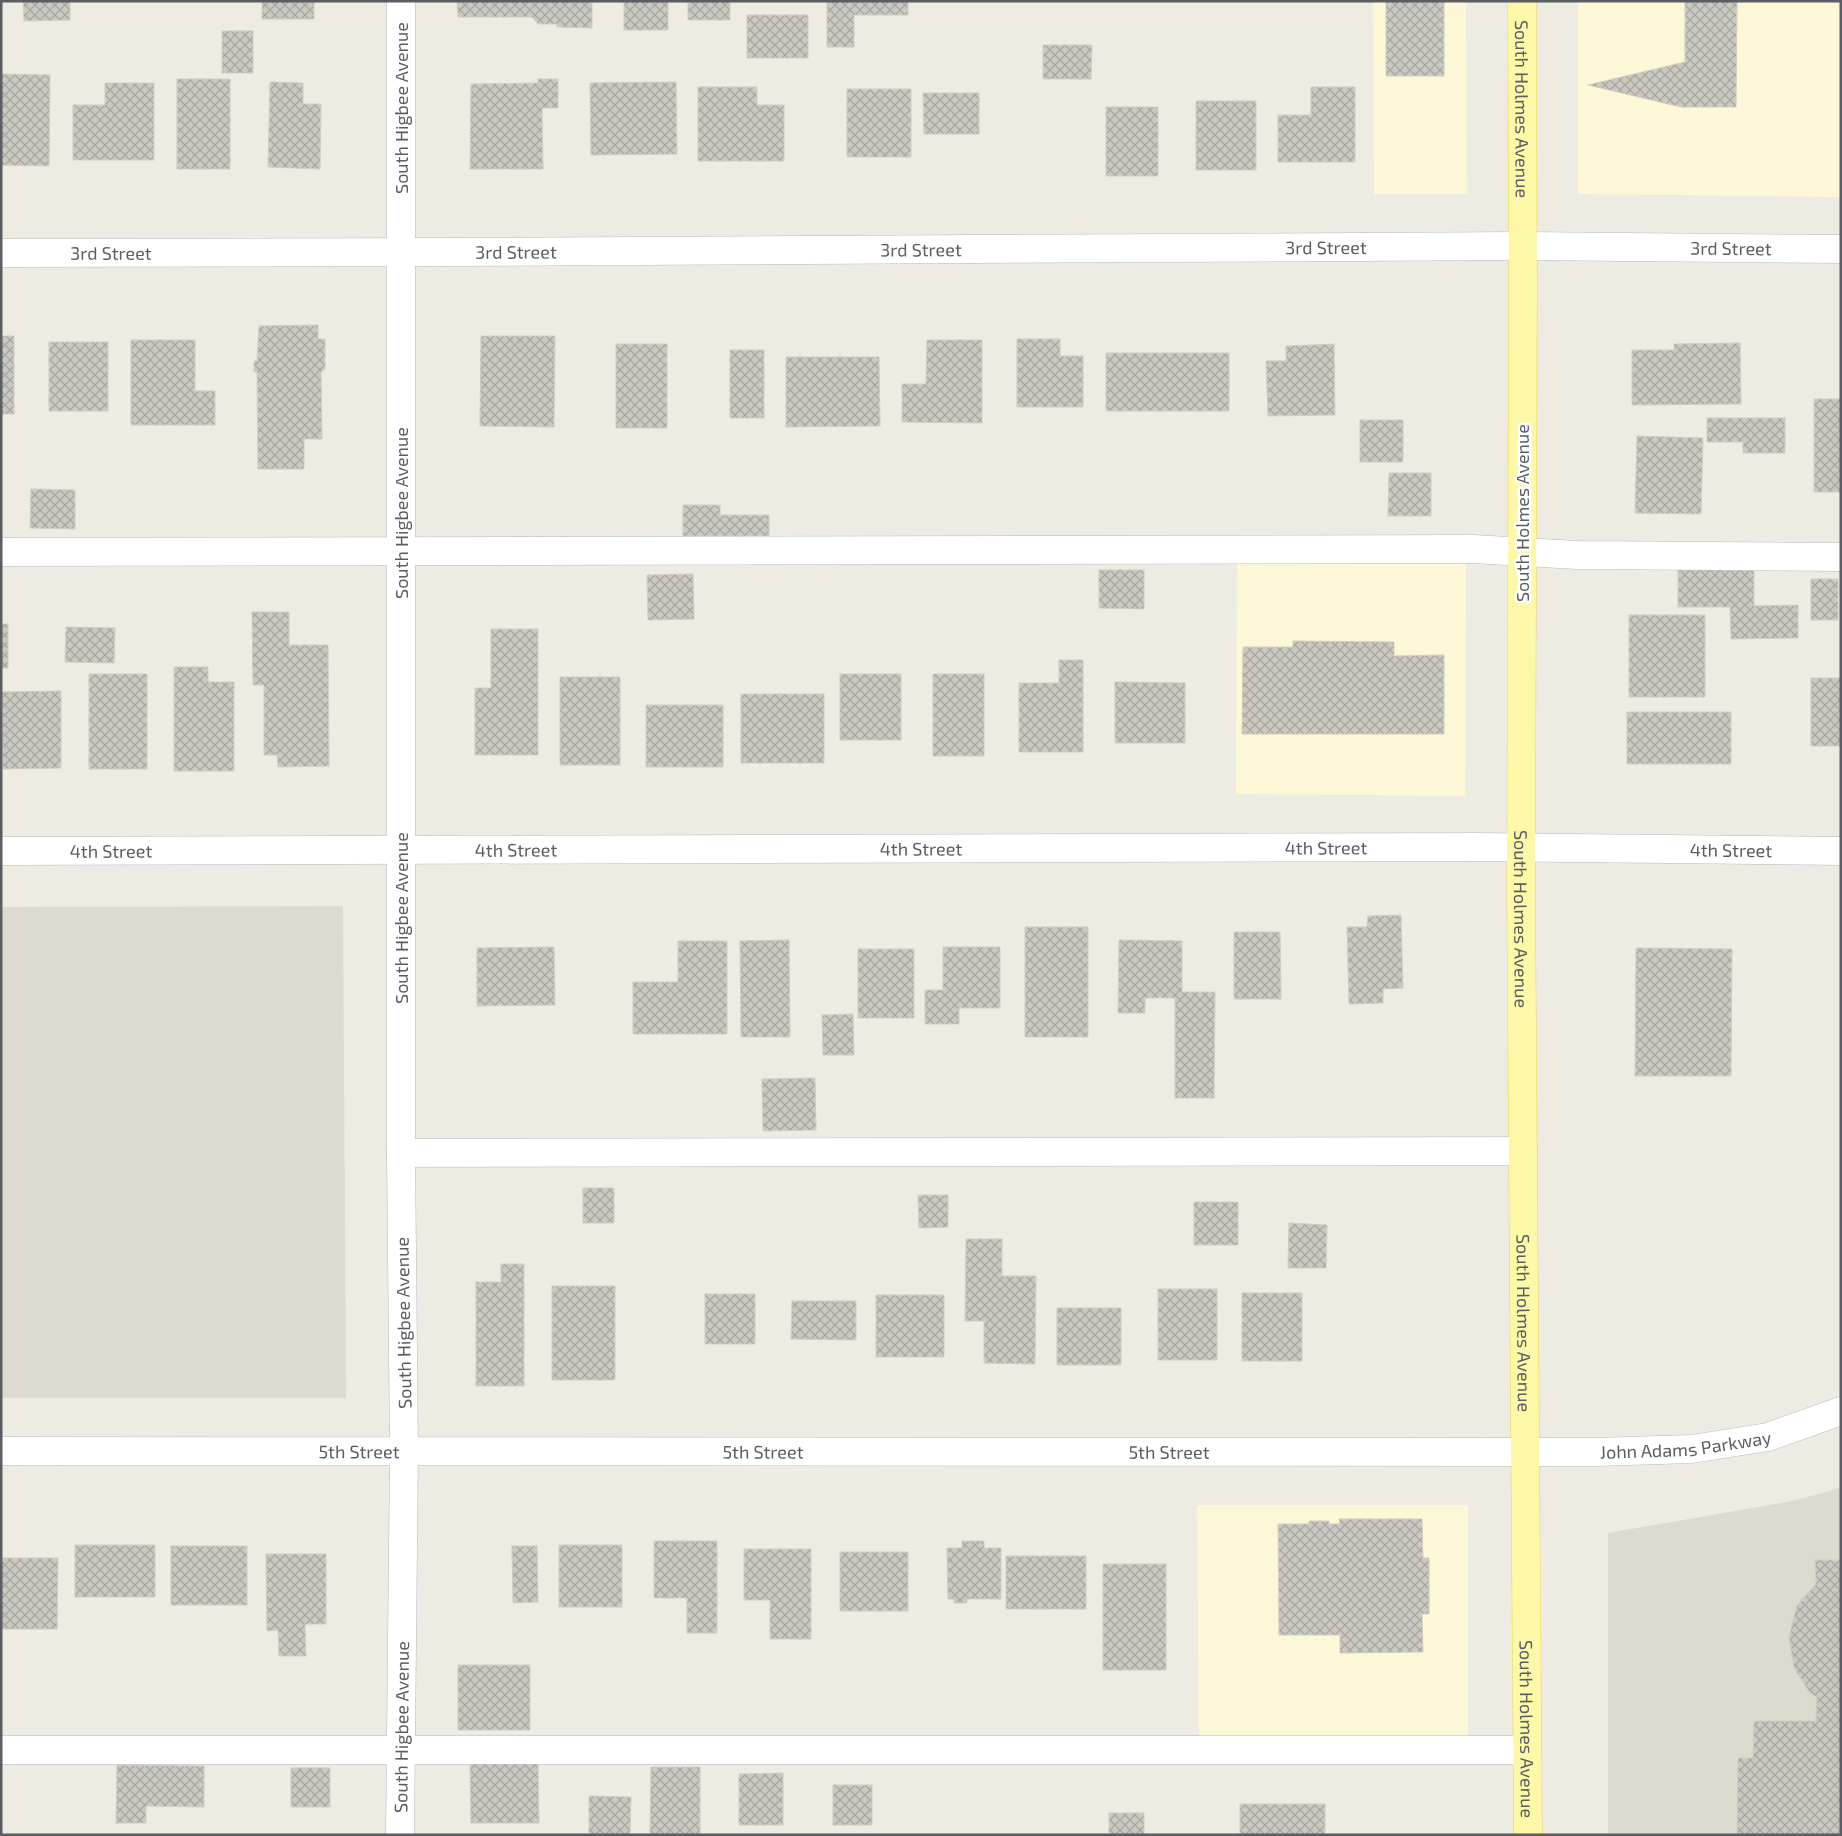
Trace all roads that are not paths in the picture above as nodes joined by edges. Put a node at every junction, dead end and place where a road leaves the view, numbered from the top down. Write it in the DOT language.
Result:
graph roads {
  1 [pos="400,1"];
  2 [pos="1522,1"];
  3 [pos="1523,246"];
  4 [pos="1841,249"];
  5 [pos="401,252"];
  6 [pos="1,253"];
  7 [pos="1522,550"];
  8 [pos="401,551"];
  9 [pos="1,552"];
  10 [pos="1841,557"];
  11 [pos="1521,847"];
  12 [pos="401,850"];
  13 [pos="1,851"];
  14 [pos="1841,851"];
  15 [pos="1523,1151"];
  16 [pos="401,1153"];
  17 [pos="1841,1411"];
  18 [pos="1,1451"];
  19 [pos="404,1452"];
  20 [pos="1526,1453"];
  21 [pos="1,1750"];
  22 [pos="400,1750"];
  23 [pos="1528,1750"];
  24 [pos="400,1835"];
  25 [pos="1528,1835"];
  1 -- 5 [label="street, South Higbee Avenue"];
  2 -- 3 [label="main road, South Holmes Avenue"];
  3 -- 4 [label="street, 3rd Street"];
  3 -- 5 [label="street, 3rd Street"];
  3 -- 7 [label="main road, South Holmes Avenue"];
  5 -- 6 [label="street, 3rd Street"];
  5 -- 8 [label="street, South Higbee Avenue"];
  7 -- 8 [label="street"];
  7 -- 10 [label="street"];
  7 -- 11 [label="main road, South Holmes Avenue"];
  8 -- 9 [label="street"];
  8 -- 12 [label="street, South Higbee Avenue"];
  11 -- 12 [label="street, 4th Street"];
  11 -- 14 [label="street, 4th Street"];
  11 -- 15 [label="main road, South Holmes Avenue"];
  12 -- 13 [label="street, 4th Street"];
  12 -- 16 [label="street, South Higbee Avenue"];
  15 -- 16 [label="street"];
  15 -- 20 [label="main road, South Holmes Avenue"];
  16 -- 19 [label="street, South Higbee Avenue"];
  17 -- 20 [label="street, John Adams Parkway"];
  18 -- 19 [label="street, 5th Street"];
  19 -- 20 [label="street, 5th Street"];
  19 -- 22 [label="street, South Higbee Avenue"];
  20 -- 23 [label="main road, South Holmes Avenue"];
  21 -- 22 [label="street"];
  22 -- 23 [label="street"];
  22 -- 24 [label="street, South Higbee Avenue"];
  23 -- 25 [label="main road, South Holmes Avenue"];
}
